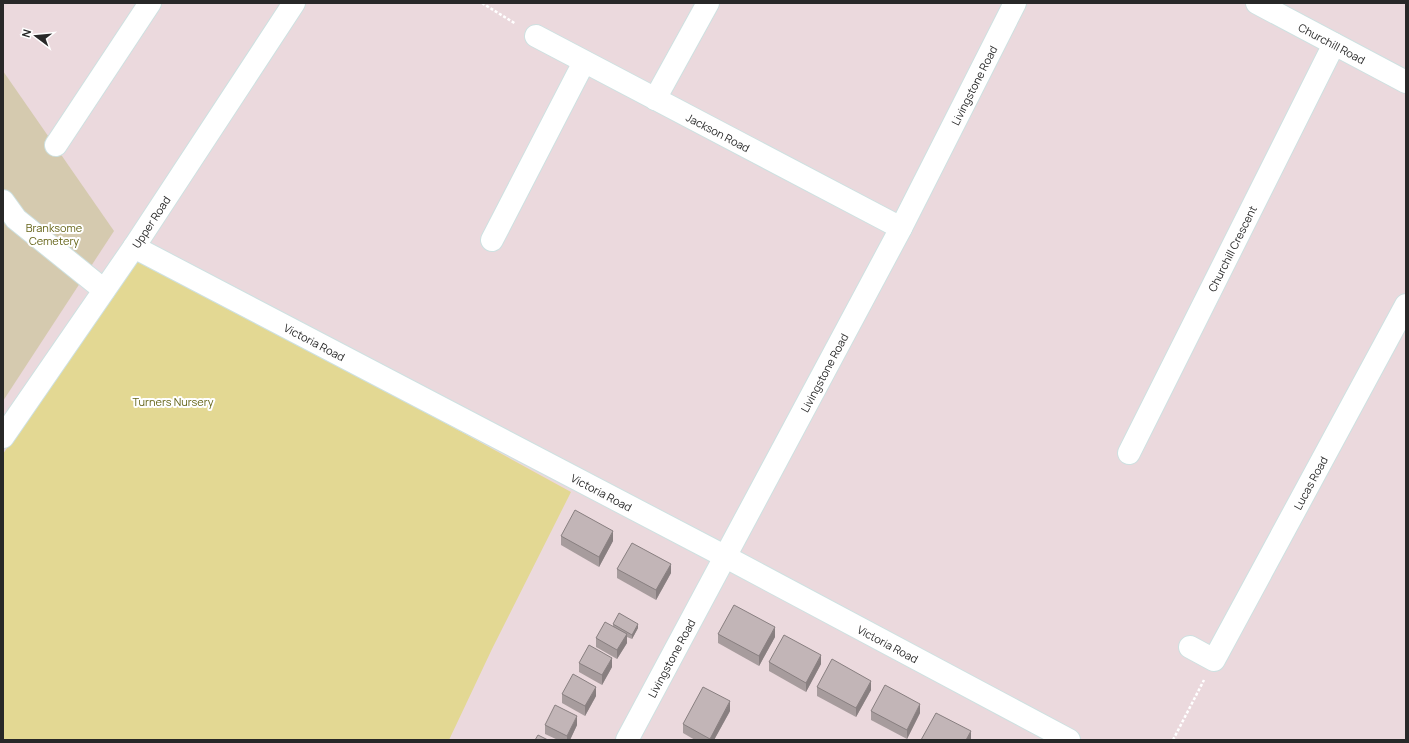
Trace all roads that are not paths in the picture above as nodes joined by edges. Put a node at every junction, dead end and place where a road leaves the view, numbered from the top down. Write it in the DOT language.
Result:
graph roads {
  1 [pos="150,3"];
  2 [pos="294,3"];
  3 [pos="708,3"];
  4 [pos="1015,3"];
  5 [pos="1257,3"];
  6 [pos="536,36"];
  7 [pos="1334,44"];
  8 [pos="584,62"];
  9 [pos="1406,82"];
  10 [pos="655,99"];
  11 [pos="56,145"];
  12 [pos="3,201"];
  13 [pos="901,228"];
  14 [pos="492,240"];
  15 [pos="134,247"];
  16 [pos="104,290"];
  17 [pos="1406,305"];
  18 [pos="3,437"];
  19 [pos="1129,453"];
  20 [pos="726,557"];
  21 [pos="1190,647"];
  22 [pos="627,740"];
  23 [pos="1069,740"];
  1 -- 11 [label="street"];
  2 -- 15 [label="street, Upper Road"];
  3 -- 10 [label="street"];
  4 -- 13 [label="street, Livingstone Road"];
  5 -- 7 [label="street, Churchill Road"];
  6 -- 8 [label="street, Jackson Road"];
  7 -- 9 [label="street, Churchill Road"];
  7 -- 19 [label="street, Churchill Crescent"];
  8 -- 10 [label="street, Jackson Road"];
  8 -- 14 [label="street"];
  10 -- 13 [label="street, Jackson Road"];
  12 -- 16 [label="street"];
  13 -- 20 [label="street, Livingstone Road"];
  15 -- 16 [label="street, Upper Road"];
  15 -- 20 [label="street, Victoria Road"];
  16 -- 18 [label="street, Upper Road"];
  17 -- 21 [label="street, Lucas Road"];
  20 -- 22 [label="street, Livingstone Road"];
  20 -- 23 [label="street, Victoria Road"];
}
